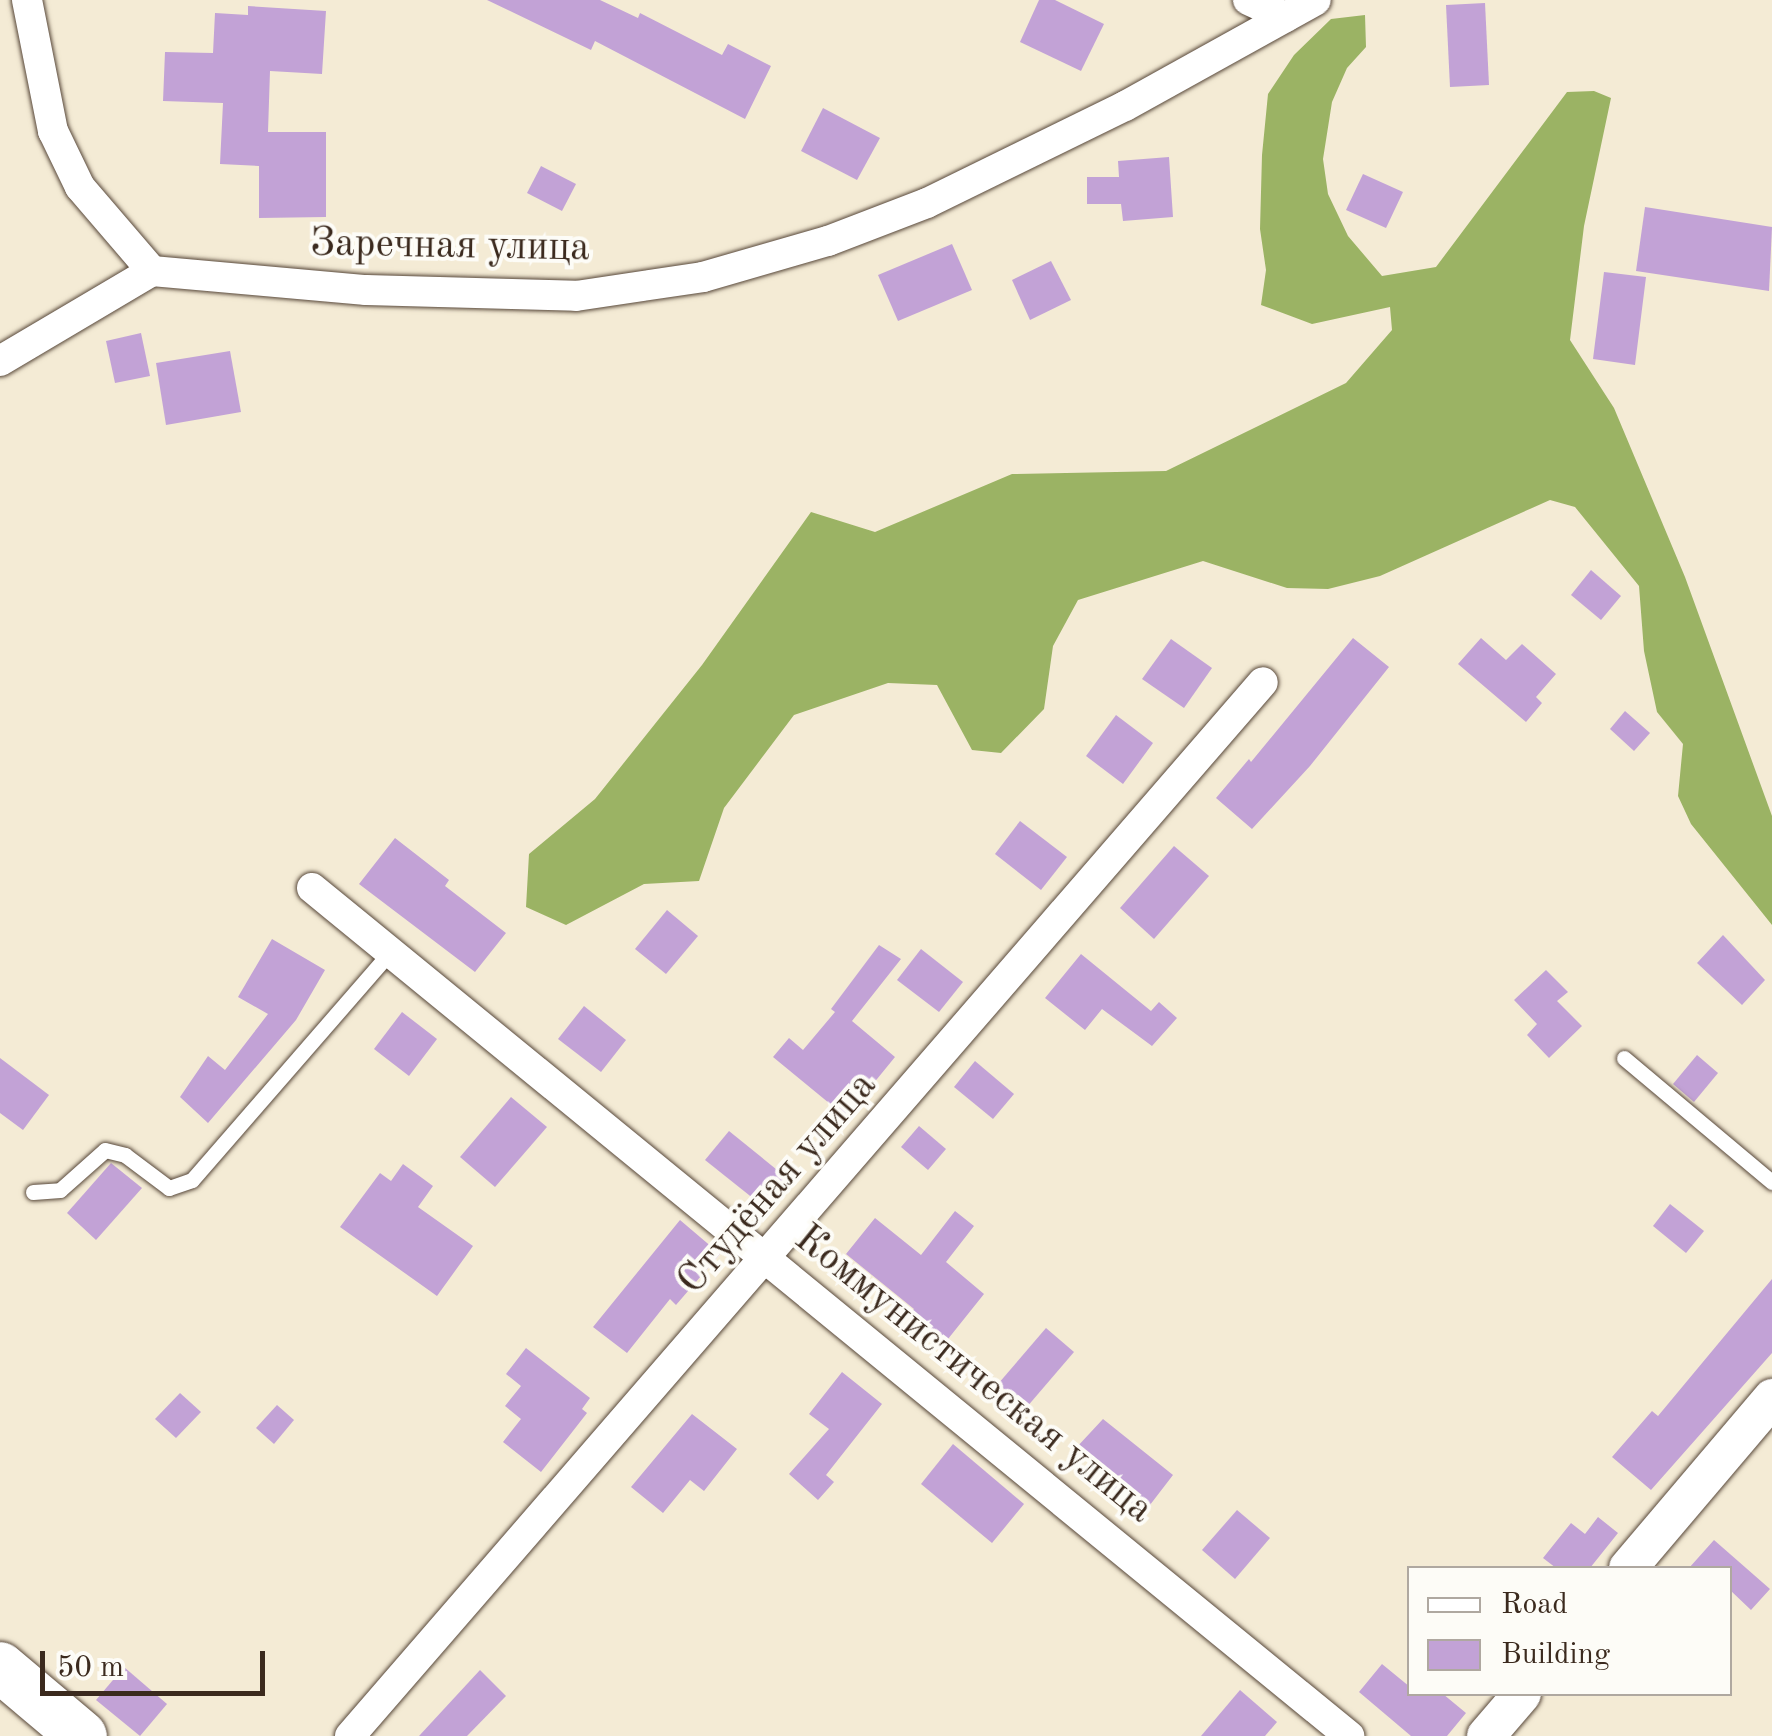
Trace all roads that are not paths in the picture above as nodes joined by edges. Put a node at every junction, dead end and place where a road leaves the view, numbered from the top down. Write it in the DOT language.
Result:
graph roads {
  1 [pos="27,0"];
  2 [pos="1248,0"];
  3 [pos="1316,0"];
  4 [pos="1285,17"];
  5 [pos="152,272"];
  6 [pos="0,361"];
  7 [pos="1263,682"];
  8 [pos="312,888"];
  9 [pos="391,952"];
  10 [pos="1624,1058"];
  11 [pos="1772,1182"];
  12 [pos="33,1192"];
  13 [pos="767,1258"];
  14 [pos="1772,1398"];
  15 [pos="1630,1566"];
  16 [pos="0,1667"];
  17 [pos="1520,1696"];
  18 [pos="82,1736"];
  19 [pos="350,1736"];
  20 [pos="1349,1736"];
  21 [pos="1486,1736"];
  1 -- 5 [label="street"];
  2 -- 4 [label="street"];
  3 -- 4 [label="street, Заречная улица"];
  4 -- 5 [label="street, Заречная улица"];
  5 -- 6 [label="street"];
  7 -- 13 [label="street, Студёная улица"];
  8 -- 9 [label="street, Коммунистическая улица"];
  9 -- 12 [label="lane"];
  9 -- 13 [label="street, Коммунистическая улица"];
  10 -- 11 [label="lane"];
  13 -- 19 [label="street, Студёная улица"];
  13 -- 20 [label="street, Коммунистическая улица"];
  14 -- 15 [label="street"];
  16 -- 18 [label="main road"];
  17 -- 21 [label="street"];
}
